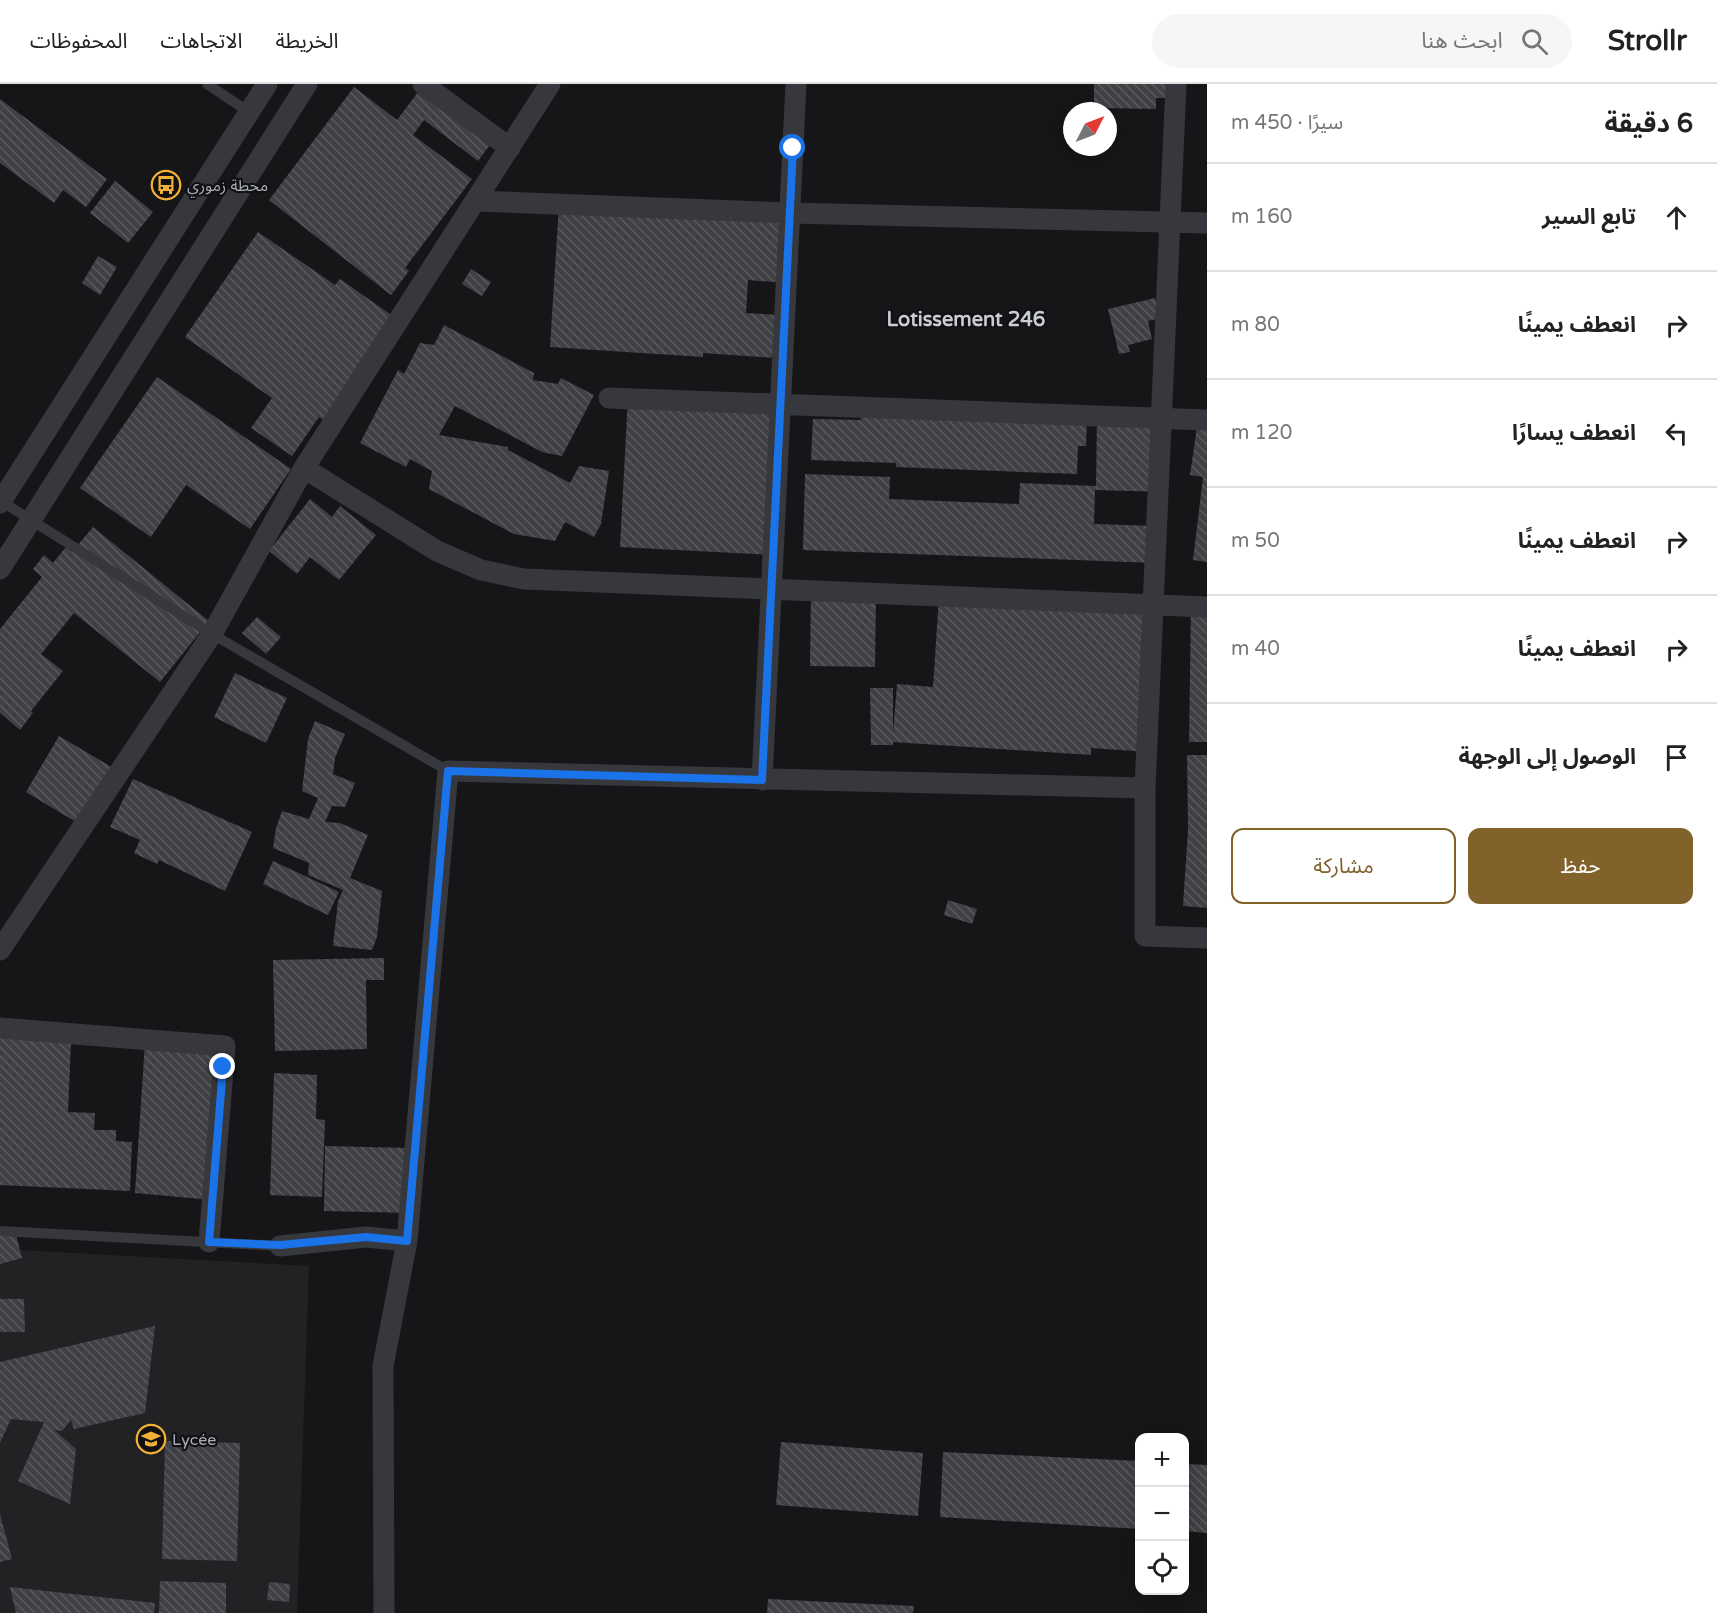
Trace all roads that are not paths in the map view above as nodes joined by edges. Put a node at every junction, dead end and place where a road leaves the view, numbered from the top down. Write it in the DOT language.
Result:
graph roads {
  1 [pos="207,84"];
  2 [pos="267,84"];
  3 [pos="307,84"];
  4 [pos="423,84"];
  5 [pos="550,84"];
  6 [pos="796,84"];
  7 [pos="1176,84"];
  8 [pos="249,112"];
  9 [pos="510,148"];
  10 [pos="476,201"];
  11 [pos="790,213"];
  12 [pos="1170,222"];
  13 [pos="1207,223"];
  14 [pos="609,398"];
  15 [pos="780,403"];
  16 [pos="1161,419"];
  17 [pos="1207,420"];
  18 [pos="304,468"];
  19 [pos="1,502"];
  20 [pos="32,520"];
  21 [pos="0,569"];
  22 [pos="771,589"];
  23 [pos="1153,605"];
  24 [pos="1207,607"];
  25 [pos="212,634"];
  26 [pos="448,771"];
  27 [pos="762,780"];
  28 [pos="1144,788"];
  29 [pos="1207,938"];
  30 [pos="0,950"];
  31 [pos="0,1028"];
  32 [pos="0,1231"];
  33 [pos="407,1241"];
  34 [pos="209,1242"];
  35 [pos="280,1245"];
  36 [pos="384,1613"];
  1 -- 8 [label="lane"];
  2 -- 8 [label="street"];
  3 -- 20 [label="street"];
  4 -- 9 [label="street"];
  5 -- 9 [label="street"];
  6 -- 11 [label="street"];
  7 -- 12 [label="street"];
  8 -- 19 [label="street"];
  9 -- 10 [label="street"];
  10 -- 11 [label="street"];
  10 -- 18 [label="street"];
  11 -- 12 [label="street"];
  11 -- 15 [label="street"];
  12 -- 13 [label="street"];
  12 -- 16 [label="street"];
  14 -- 15 [label="street"];
  15 -- 16 [label="street"];
  15 -- 22 [label="street"];
  16 -- 17 [label="street"];
  16 -- 23 [label="street"];
  18 -- 22 [label="street"];
  18 -- 25 [label="street"];
  19 -- 20 [label="lane"];
  20 -- 21 [label="street"];
  20 -- 25 [label="lane"];
  22 -- 23 [label="street"];
  22 -- 27 [label="street"];
  23 -- 24 [label="street"];
  23 -- 28 [label="street"];
  25 -- 26 [label="lane"];
  25 -- 30 [label="street"];
  26 -- 27 [label="street"];
  26 -- 33 [label="street"];
  27 -- 28 [label="street"];
  28 -- 29 [label="street"];
  31 -- 34 [label="street"];
  32 -- 34 [label="lane"];
  33 -- 35 [label="street"];
  33 -- 36 [label="street"];
  34 -- 35 [label="lane"];
}
